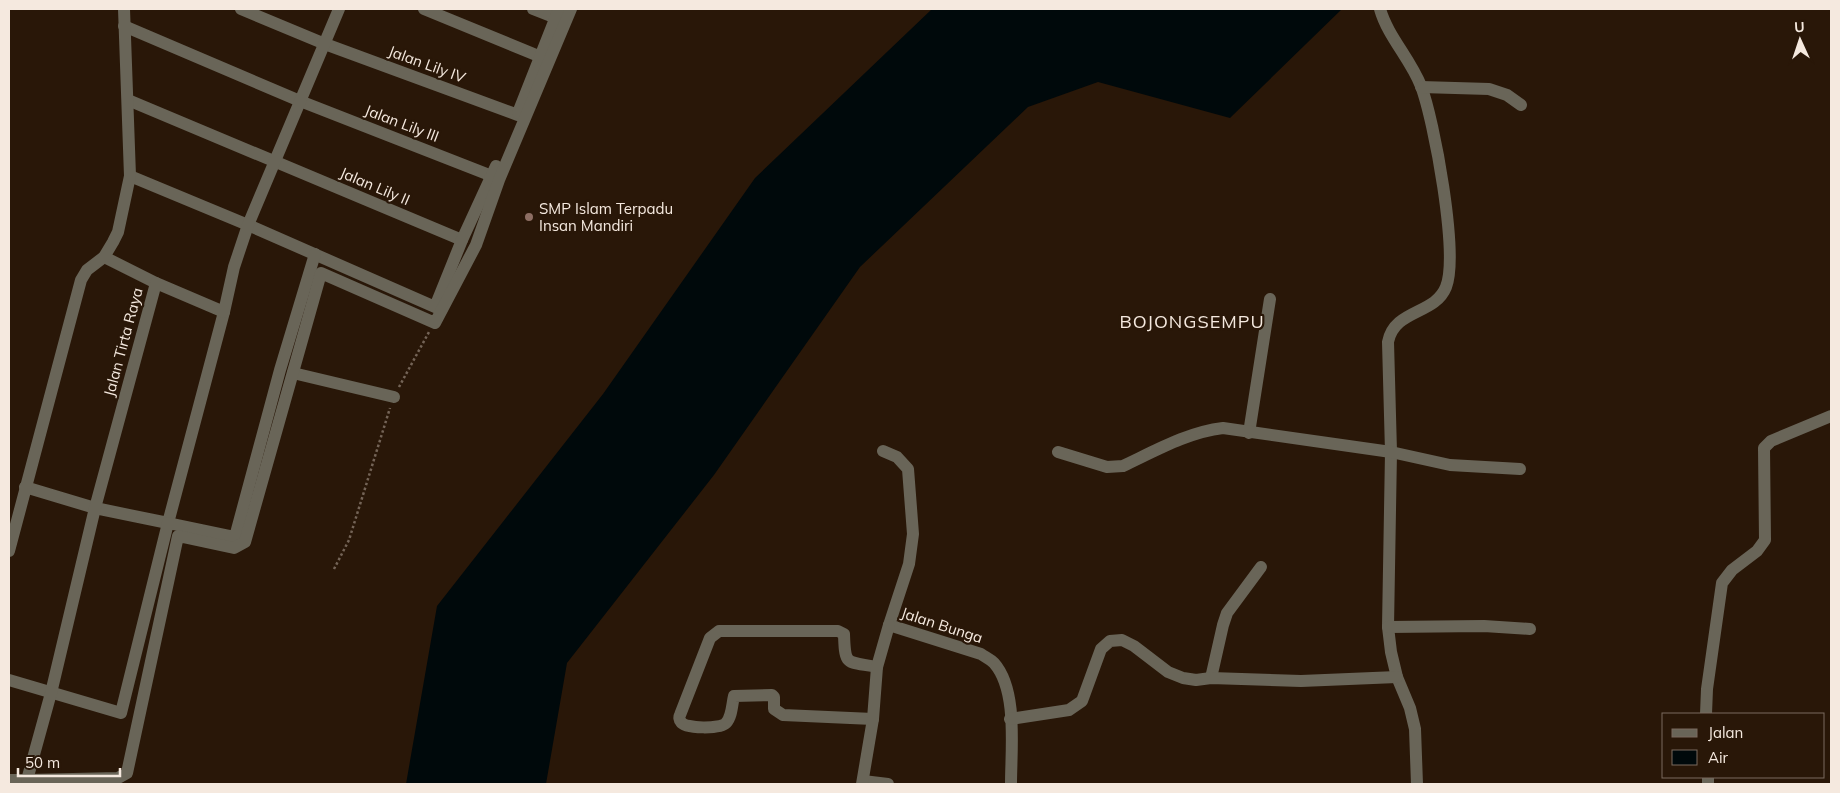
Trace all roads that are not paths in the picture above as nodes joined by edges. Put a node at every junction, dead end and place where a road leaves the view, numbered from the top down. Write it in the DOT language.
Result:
graph roads {
  1 [pos="124,9"];
  2 [pos="241,9"];
  3 [pos="339,9"];
  4 [pos="424,9"];
  5 [pos="533,9"];
  6 [pos="571,9"];
  7 [pos="1380,9"];
  8 [pos="558,13"];
  9 [pos="124,26"];
  10 [pos="325,44"];
  11 [pos="541,57"];
  12 [pos="1421,87"];
  13 [pos="128,100"];
  14 [pos="300,100"];
  15 [pos="1521,105"];
  16 [pos="518,115"];
  17 [pos="275,161"];
  18 [pos="130,176"];
  19 [pos="492,176"];
  20 [pos="248,225"];
  21 [pos="462,240"];
  22 [pos="315,254"];
  23 [pos="104,257"];
  24 [pos="156,283"];
  25 [pos="1270,299"];
  26 [pos="224,312"];
  27 [pos="293,373"];
  28 [pos="394,397"];
  29 [pos="1831,416"];
  30 [pos="1250,432"];
  31 [pos="883,452"];
  32 [pos="1058,452"];
  33 [pos="1391,452"];
  34 [pos="1520,469"];
  35 [pos="25,487"];
  36 [pos="95,508"];
  37 [pos="168,523"];
  38 [pos="9,551"];
  39 [pos="1261,567"];
  40 [pos="890,625"];
  41 [pos="1388,627"];
  42 [pos="1530,629"];
  43 [pos="876,667"];
  44 [pos="1397,677"];
  45 [pos="1211,678"];
  46 [pos="9,680"];
  47 [pos="51,693"];
  48 [pos="1706,713"];
  49 [pos="872,719"];
  50 [pos="1010,720"];
  51 [pos="9,780"];
  52 [pos="27,780"];
  53 [pos="863,783"];
  54 [pos="888,784"];
  55 [pos="1011,784"];
  56 [pos="1417,784"];
  1 -- 9 [label="street"];
  2 -- 10 [label="street, Jalan Lily IV"];
  3 -- 10 [label="street"];
  4 -- 11 [label="street"];
  5 -- 8 [label="street"];
  6 -- 27 [label="street"];
  7 -- 12 [label="street"];
  8 -- 11 [label="street"];
  9 -- 13 [label="street"];
  9 -- 14 [label="street, Jalan Lily III"];
  10 -- 14 [label="street"];
  10 -- 16 [label="street, Jalan Lily IV"];
  11 -- 16 [label="street"];
  12 -- 15 [label="street"];
  12 -- 33 [label="street"];
  13 -- 17 [label="street, Jalan Lily II"];
  13 -- 18 [label="street"];
  14 -- 17 [label="street"];
  14 -- 19 [label="street, Jalan Lily III"];
  16 -- 19 [label="street"];
  17 -- 20 [label="street"];
  17 -- 21 [label="street, Jalan Lily II"];
  18 -- 20 [label="street"];
  18 -- 23 [label="street"];
  19 -- 21 [label="street"];
  20 -- 22 [label="street"];
  20 -- 26 [label="street"];
  21 -- 22 [label="street"];
  22 -- 37 [label="street"];
  23 -- 24 [label="street"];
  23 -- 35 [label="street"];
  24 -- 26 [label="street, Jalan Tirta Raya"];
  24 -- 36 [label="street, Jalan Tirta Raya"];
  25 -- 30 [label="street"];
  26 -- 37 [label="street"];
  27 -- 28 [label="street"];
  27 -- 52 [label="street"];
  29 -- 48 [label="street"];
  30 -- 32 [label="street"];
  30 -- 33 [label="street"];
  31 -- 40 [label="street, Jalan Bunga"];
  33 -- 34 [label="street"];
  33 -- 41 [label="street"];
  35 -- 36 [label="street"];
  35 -- 38 [label="street"];
  36 -- 37 [label="street"];
  36 -- 47 [label="street, Jalan Tirta Raya"];
  37 -- 47 [label="street"];
  39 -- 45 [label="street"];
  40 -- 43 [label="street"];
  40 -- 50 [label="street, Jalan Bunga"];
  41 -- 42 [label="street"];
  41 -- 44 [label="street"];
  43 -- 49 [label="street"];
  43 -- 49 [label="street"];
  44 -- 45 [label="street"];
  44 -- 56 [label="street"];
  45 -- 50 [label="street"];
  46 -- 47 [label="street"];
  47 -- 52 [label="street, Jalan Tirta Raya"];
  49 -- 53 [label="street"];
  50 -- 55 [label="street, Jalan Bunga"];
  51 -- 52 [label="street"];
  53 -- 54 [label="street"];
}
